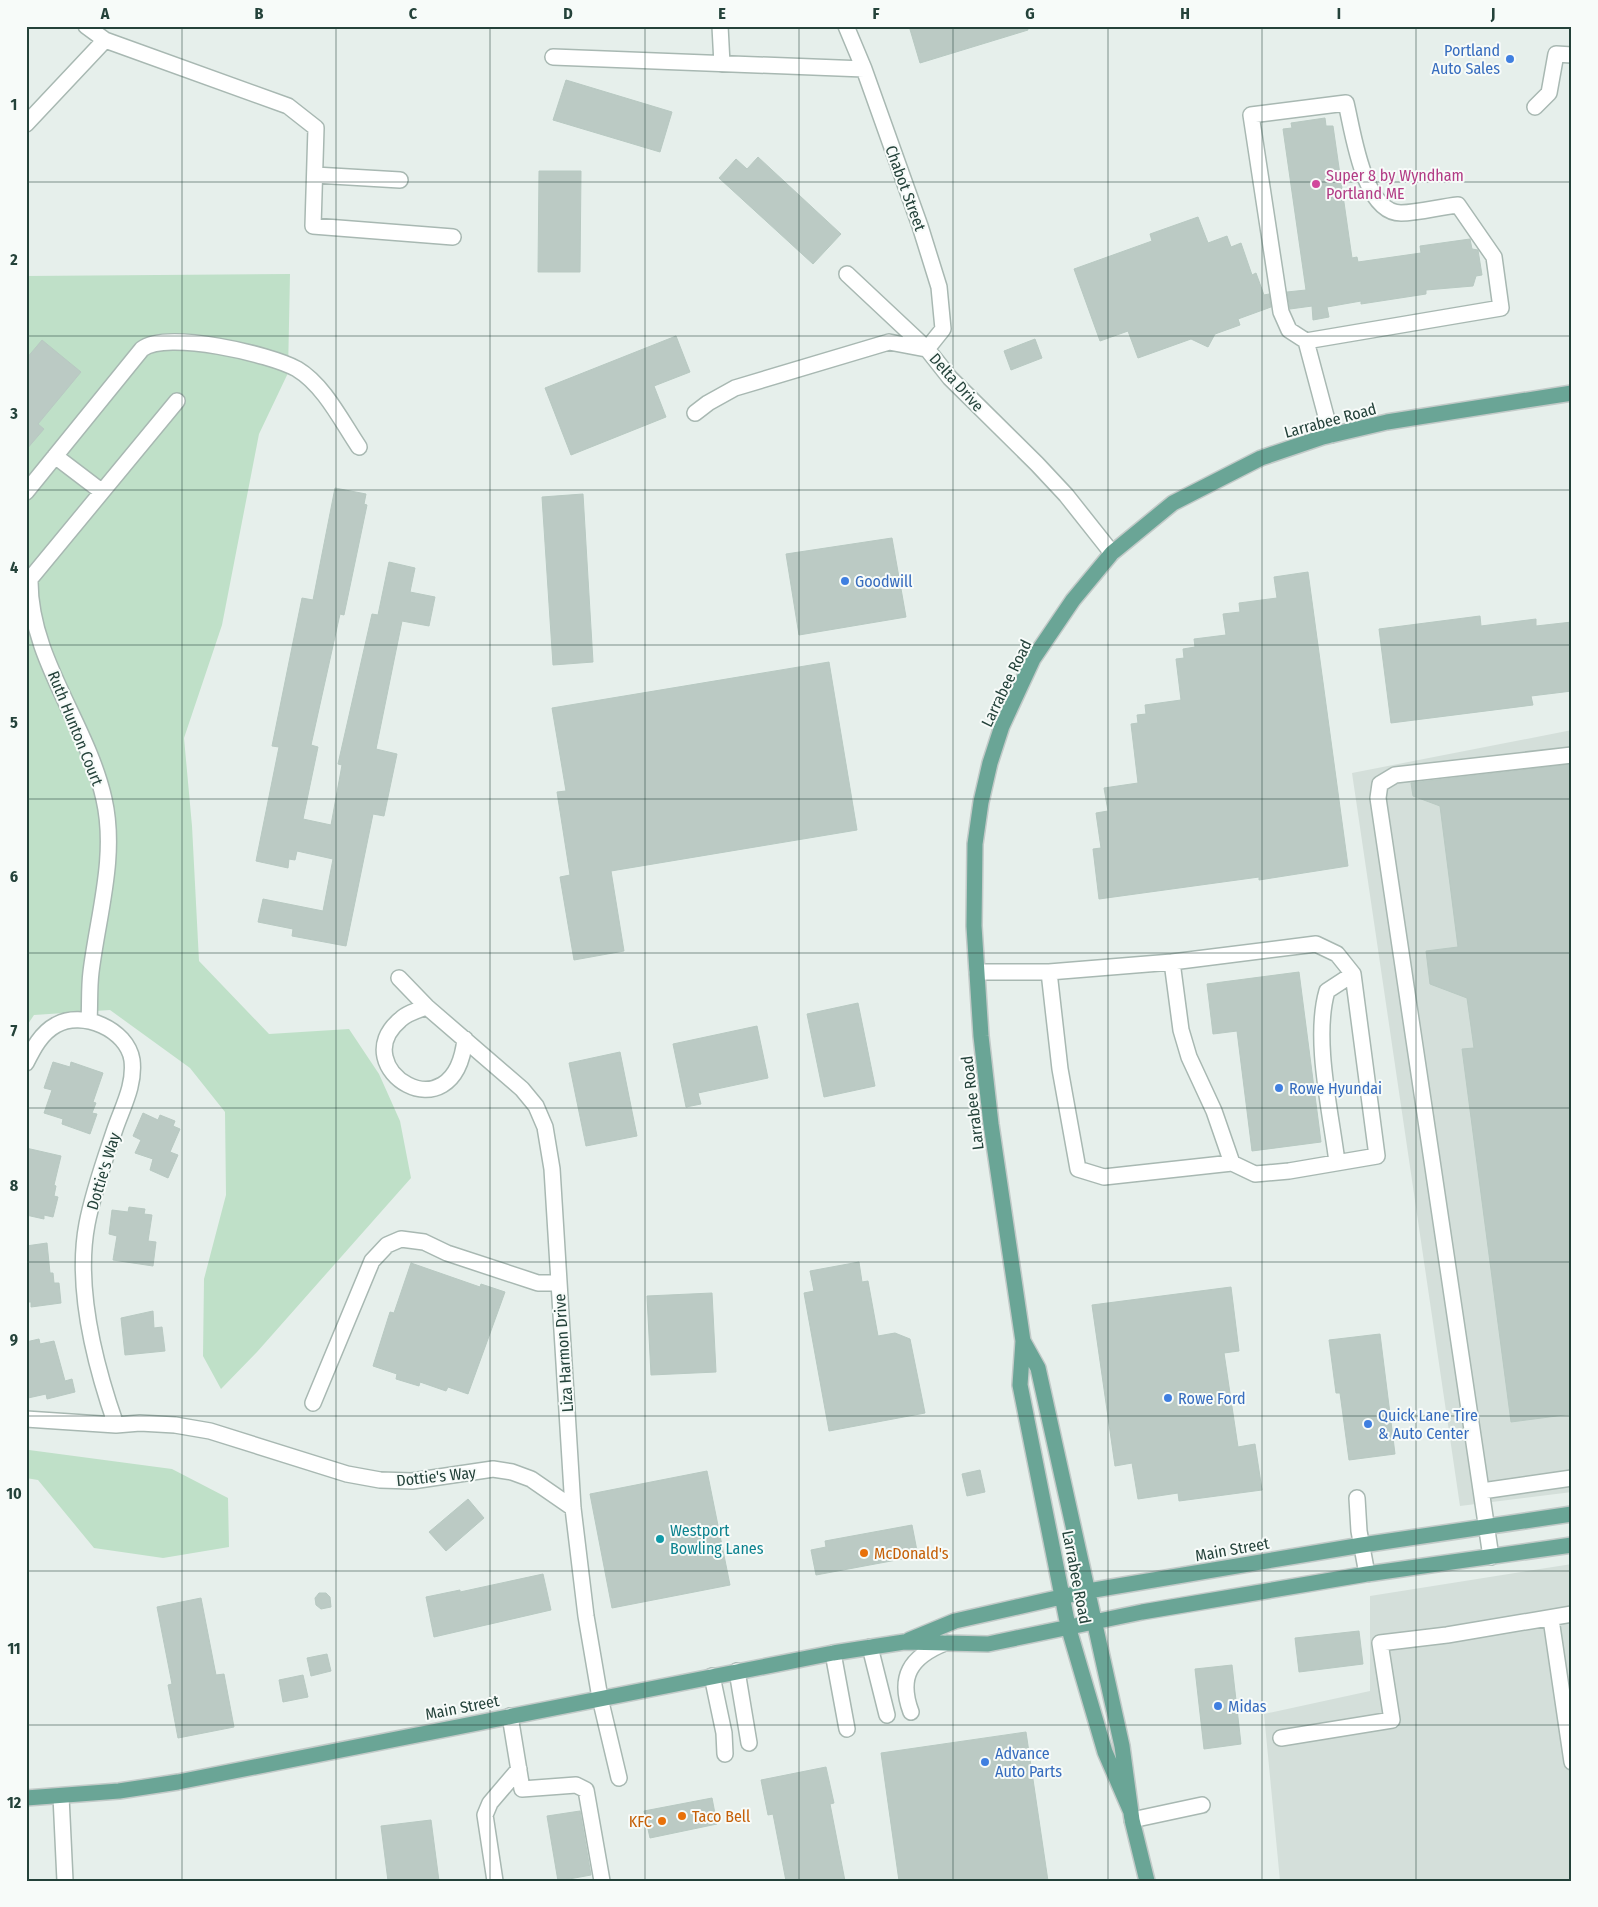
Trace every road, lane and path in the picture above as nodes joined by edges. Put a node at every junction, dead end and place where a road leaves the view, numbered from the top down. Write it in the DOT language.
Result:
graph roads {
  1 [pos="86,26"];
  2 [pos="720,26"];
  3 [pos="846,26"];
  4 [pos="106,40"];
  5 [pos="1572,55"];
  6 [pos="553,57"];
  7 [pos="722,64"];
  8 [pos="864,69"];
  9 [pos="1535,107"];
  10 [pos="26,124"];
  11 [pos="315,175"];
  12 [pos="400,180"];
  13 [pos="453,237"];
  14 [pos="847,274"];
  15 [pos="1306,341"];
  16 [pos="927,349"];
  17 [pos="1572,393"];
  18 [pos="177,401"];
  19 [pos="695,414"];
  20 [pos="1331,435"];
  21 [pos="359,447"];
  22 [pos="56,456"];
  23 [pos="102,491"];
  24 [pos="26,492"];
  25 [pos="1112,553"];
  26 [pos="28,577"];
  27 [pos="1572,755"];
  28 [pos="1172,962"];
  29 [pos="977,972"];
  30 [pos="1049,972"];
  31 [pos="1354,974"];
  32 [pos="399,978"];
  33 [pos="427,1007"];
  34 [pos="89,1021"];
  35 [pos="465,1039"];
  36 [pos="26,1063"];
  37 [pos="1232,1162"];
  38 [pos="1337,1162"];
  39 [pos="558,1283"];
  40 [pos="1023,1341"];
  41 [pos="313,1403"];
  42 [pos="26,1419"];
  43 [pos="116,1425"];
  44 [pos="1572,1478"];
  45 [pos="1482,1491"];
  46 [pos="1357,1498"];
  47 [pos="573,1508"];
  48 [pos="1572,1514"];
  49 [pos="1486,1526"];
  50 [pos="1362,1545"];
  51 [pos="1572,1545"];
  52 [pos="1491,1557"];
  53 [pos="1367,1574"];
  54 [pos="1088,1591"];
  55 [pos="1062,1596"];
  56 [pos="1572,1614"];
  57 [pos="1551,1619"];
  58 [pos="1096,1620"];
  59 [pos="1068,1626"];
  60 [pos="904,1642"];
  61 [pos="945,1643"];
  62 [pos="870,1647"];
  63 [pos="833,1653"];
  64 [pos="737,1671"];
  65 [pos="712,1676"];
  66 [pos="600,1698"];
  67 [pos="911,1712"];
  68 [pos="887,1715"];
  69 [pos="510,1716"];
  70 [pos="847,1729"];
  71 [pos="1281,1738"];
  72 [pos="749,1743"];
  73 [pos="725,1754"];
  74 [pos="1572,1762"];
  75 [pos="519,1769"];
  76 [pos="619,1778"];
  77 [pos="60,1796"];
  78 [pos="26,1798"];
  79 [pos="1202,1804"];
  80 [pos="1131,1816"];
  81 [pos="65,1881"];
  82 [pos="495,1881"];
  83 [pos="602,1881"];
  84 [pos="1147,1881"];
  1 -- 4 [label="street"];
  2 -- 7 [label="street"];
  3 -- 8 [label="street, Chabot Street"];
  4 -- 10 [label="street"];
  4 -- 11 [label="street"];
  5 -- 9 [label="street"];
  6 -- 7 [label="street"];
  7 -- 8 [label="street"];
  8 -- 16 [label="street, Chabot Street"];
  11 -- 12 [label="street"];
  11 -- 13 [label="street"];
  14 -- 16 [label="street"];
  15 -- 15 [label="street"];
  15 -- 20 [label="street"];
  16 -- 19 [label="street, Delta Drive"];
  16 -- 25 [label="street, Delta Drive"];
  17 -- 20 [label="main road, Larrabee Road"];
  18 -- 23 [label="street, Ruth Hunton Court"];
  20 -- 25 [label="main road, Larrabee Road"];
  21 -- 22 [label="street"];
  22 -- 23 [label="street"];
  22 -- 24 [label="street"];
  23 -- 26 [label="street, Ruth Hunton Court"];
  25 -- 29 [label="main road, Larrabee Road"];
  26 -- 34 [label="street, Ruth Hunton Court"];
  27 -- 45 [label="street"];
  28 -- 30 [label="street"];
  28 -- 31 [label="street"];
  28 -- 37 [label="street"];
  29 -- 30 [label="street"];
  29 -- 40 [label="main road, Larrabee Road"];
  30 -- 37 [label="street"];
  31 -- 38 [label="street"];
  31 -- 38 [label="street"];
  32 -- 33 [label="street, Liza Harmon Drive"];
  33 -- 35 [label="street, Liza Harmon Drive"];
  33 -- 35 [label="street"];
  34 -- 36 [label="street, Dottie's Way"];
  34 -- 43 [label="street, Dottie's Way"];
  35 -- 39 [label="street, Liza Harmon Drive"];
  37 -- 38 [label="street"];
  39 -- 41 [label="street"];
  39 -- 47 [label="street, Liza Harmon Drive"];
  40 -- 54 [label="main road, Larrabee Road"];
  40 -- 55 [label="main road, Larrabee Road"];
  42 -- 43 [label="street, Dottie's Way"];
  43 -- 47 [label="street, Dottie's Way"];
  44 -- 45 [label="street"];
  45 -- 49 [label="street"];
  46 -- 50 [label="street"];
  47 -- 66 [label="street, Liza Harmon Drive"];
  48 -- 49 [label="main road, Main Street"];
  49 -- 50 [label="main road, Main Street"];
  49 -- 52 [label="street"];
  50 -- 53 [label="street"];
  50 -- 54 [label="main road, Main Street"];
  51 -- 52 [label="main road, Main Street"];
  52 -- 53 [label="main road, Main Street"];
  53 -- 58 [label="main road, Main Street"];
  54 -- 55 [label="main road, Main Street"];
  54 -- 58 [label="main road, Larrabee Road"];
  55 -- 59 [label="main road, Larrabee Road"];
  55 -- 60 [label="main road, Main Street"];
  56 -- 57 [label="street"];
  57 -- 71 [label="street"];
  57 -- 74 [label="street"];
  58 -- 59 [label="main road, Main Street"];
  58 -- 80 [label="main road, Larrabee Road"];
  59 -- 61 [label="main road, Main Street"];
  59 -- 80 [label="main road, Larrabee Road"];
  60 -- 61 [label="main road, Main Street"];
  60 -- 62 [label="main road, Main Street"];
  61 -- 67 [label="street"];
  62 -- 63 [label="main road, Main Street"];
  62 -- 68 [label="street"];
  63 -- 64 [label="main road, Main Street"];
  63 -- 70 [label="street"];
  64 -- 65 [label="main road, Main Street"];
  64 -- 72 [label="street"];
  65 -- 66 [label="main road, Main Street"];
  65 -- 73 [label="street"];
  66 -- 69 [label="main road, Main Street"];
  66 -- 76 [label="street, Liza Harmon Drive"];
  69 -- 75 [label="street"];
  69 -- 77 [label="main road, Main Street"];
  75 -- 82 [label="street"];
  75 -- 83 [label="street"];
  77 -- 78 [label="main road, Main Street"];
  77 -- 81 [label="street"];
  79 -- 80 [label="street"];
  80 -- 84 [label="main road, Larrabee Road"];
}
